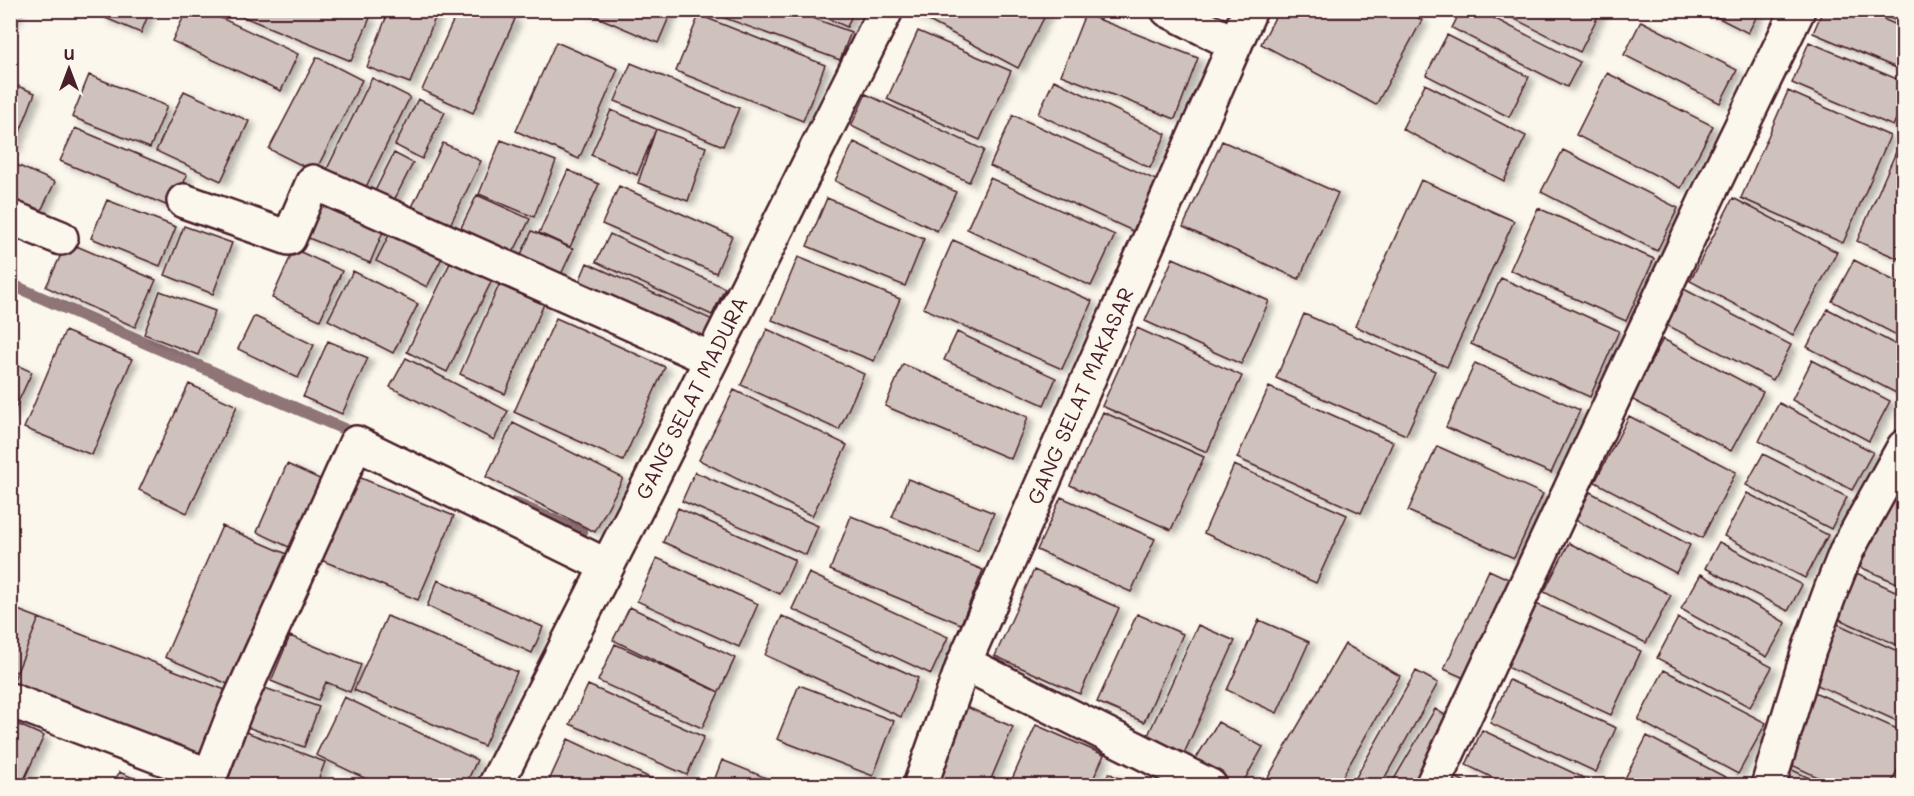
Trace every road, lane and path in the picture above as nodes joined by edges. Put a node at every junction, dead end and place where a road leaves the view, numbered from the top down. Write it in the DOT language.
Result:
graph roads {
  1 [pos="886,10"];
  2 [pos="1168,10"];
  3 [pos="1250,10"];
  4 [pos="1798,10"];
  5 [pos="1235,44"];
  6 [pos="184,201"];
  7 [pos="10,217"];
  8 [pos="61,238"];
  9 [pos="711,359"];
  10 [pos="1904,447"];
  11 [pos="607,566"];
  12 [pos="964,663"];
  13 [pos="10,700"];
  14 [pos="495,786"];
  15 [pos="920,786"];
  16 [pos="1210,786"];
  17 [pos="1431,786"];
  18 [pos="1768,786"];
  1 -- 9 [label="street, GANG SELAT MADURA"];
  2 -- 5 [label="street"];
  3 -- 5 [label="street, GANG SELAT MAKASAR"];
  4 -- 17 [label="street"];
  5 -- 12 [label="street, GANG SELAT MAKASAR"];
  6 -- 9 [label="street"];
  7 -- 8 [label="street"];
  9 -- 11 [label="street, GANG SELAT MADURA"];
  10 -- 18 [label="street"];
  11 -- 13 [label="street"];
  11 -- 14 [label="street, GANG SELAT MADURA"];
  12 -- 15 [label="street, GANG SELAT MAKASAR"];
  12 -- 16 [label="street"];
}
